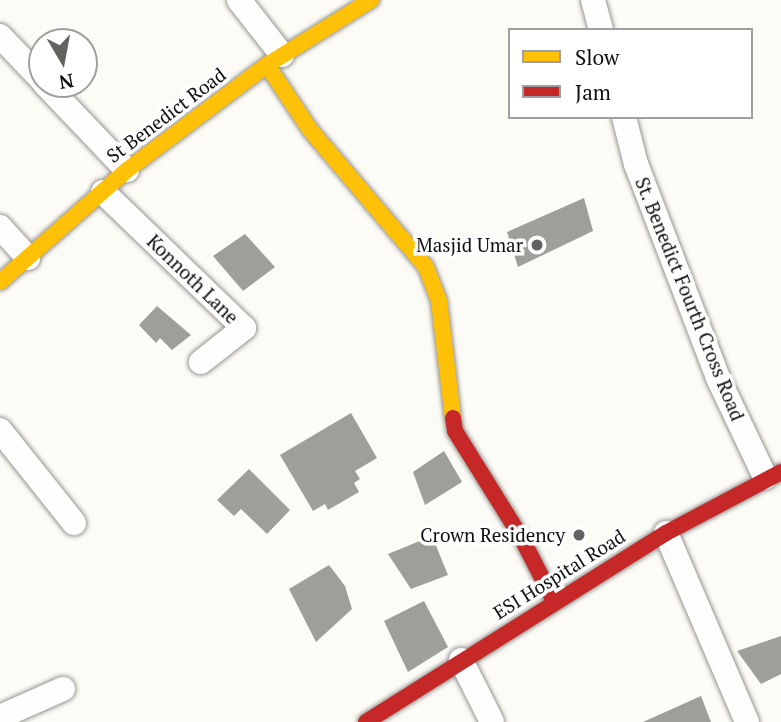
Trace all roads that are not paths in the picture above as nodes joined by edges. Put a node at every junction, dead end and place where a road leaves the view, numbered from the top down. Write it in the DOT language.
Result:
graph roads {
  1 [pos="239,0"];
  2 [pos="371,0"];
  3 [pos="593,0"];
  4 [pos="600,28"];
  5 [pos="0,36"];
  6 [pos="275,60"];
  7 [pos="28,65"];
  8 [pos="59,98"];
  9 [pos="625,119"];
  10 [pos="127,170"];
  11 [pos="103,192"];
  12 [pos="0,227"];
  13 [pos="28,258"];
  14 [pos="0,282"];
  15 [pos="201,362"];
  16 [pos="0,430"];
  17 [pos="773,475"];
  18 [pos="74,523"];
  19 [pos="666,533"];
  20 [pos="554,601"];
  21 [pos="461,660"];
  22 [pos="63,689"];
  23 [pos="0,717"];
  24 [pos="366,722"];
  25 [pos="492,722"];
  26 [pos="747,722"];
  1 -- 6 [label="street"];
  2 -- 6 [label="street, St Benedict Road"];
  3 -- 4 [label="street"];
  5 -- 7 [label="street"];
  6 -- 10 [label="street, St Benedict Road"];
  6 -- 20 [label="street"];
  8 -- 10 [label="street"];
  9 -- 17 [label="street, St. Benedict Fourth Cross Road"];
  10 -- 11 [label="street, St Benedict Road"];
  11 -- 13 [label="street, St Benedict Road"];
  11 -- 15 [label="street, Konnoth Lane"];
  12 -- 13 [label="street"];
  13 -- 14 [label="street, St Benedict Road"];
  16 -- 18 [label="street"];
  17 -- 19 [label="street, ESI Hospital Road"];
  19 -- 20 [label="street, ESI Hospital Road"];
  19 -- 26 [label="street"];
  20 -- 21 [label="street, ESI Hospital Road"];
  21 -- 24 [label="street, ESI Hospital Road"];
  21 -- 25 [label="street"];
  22 -- 23 [label="street"];
}
